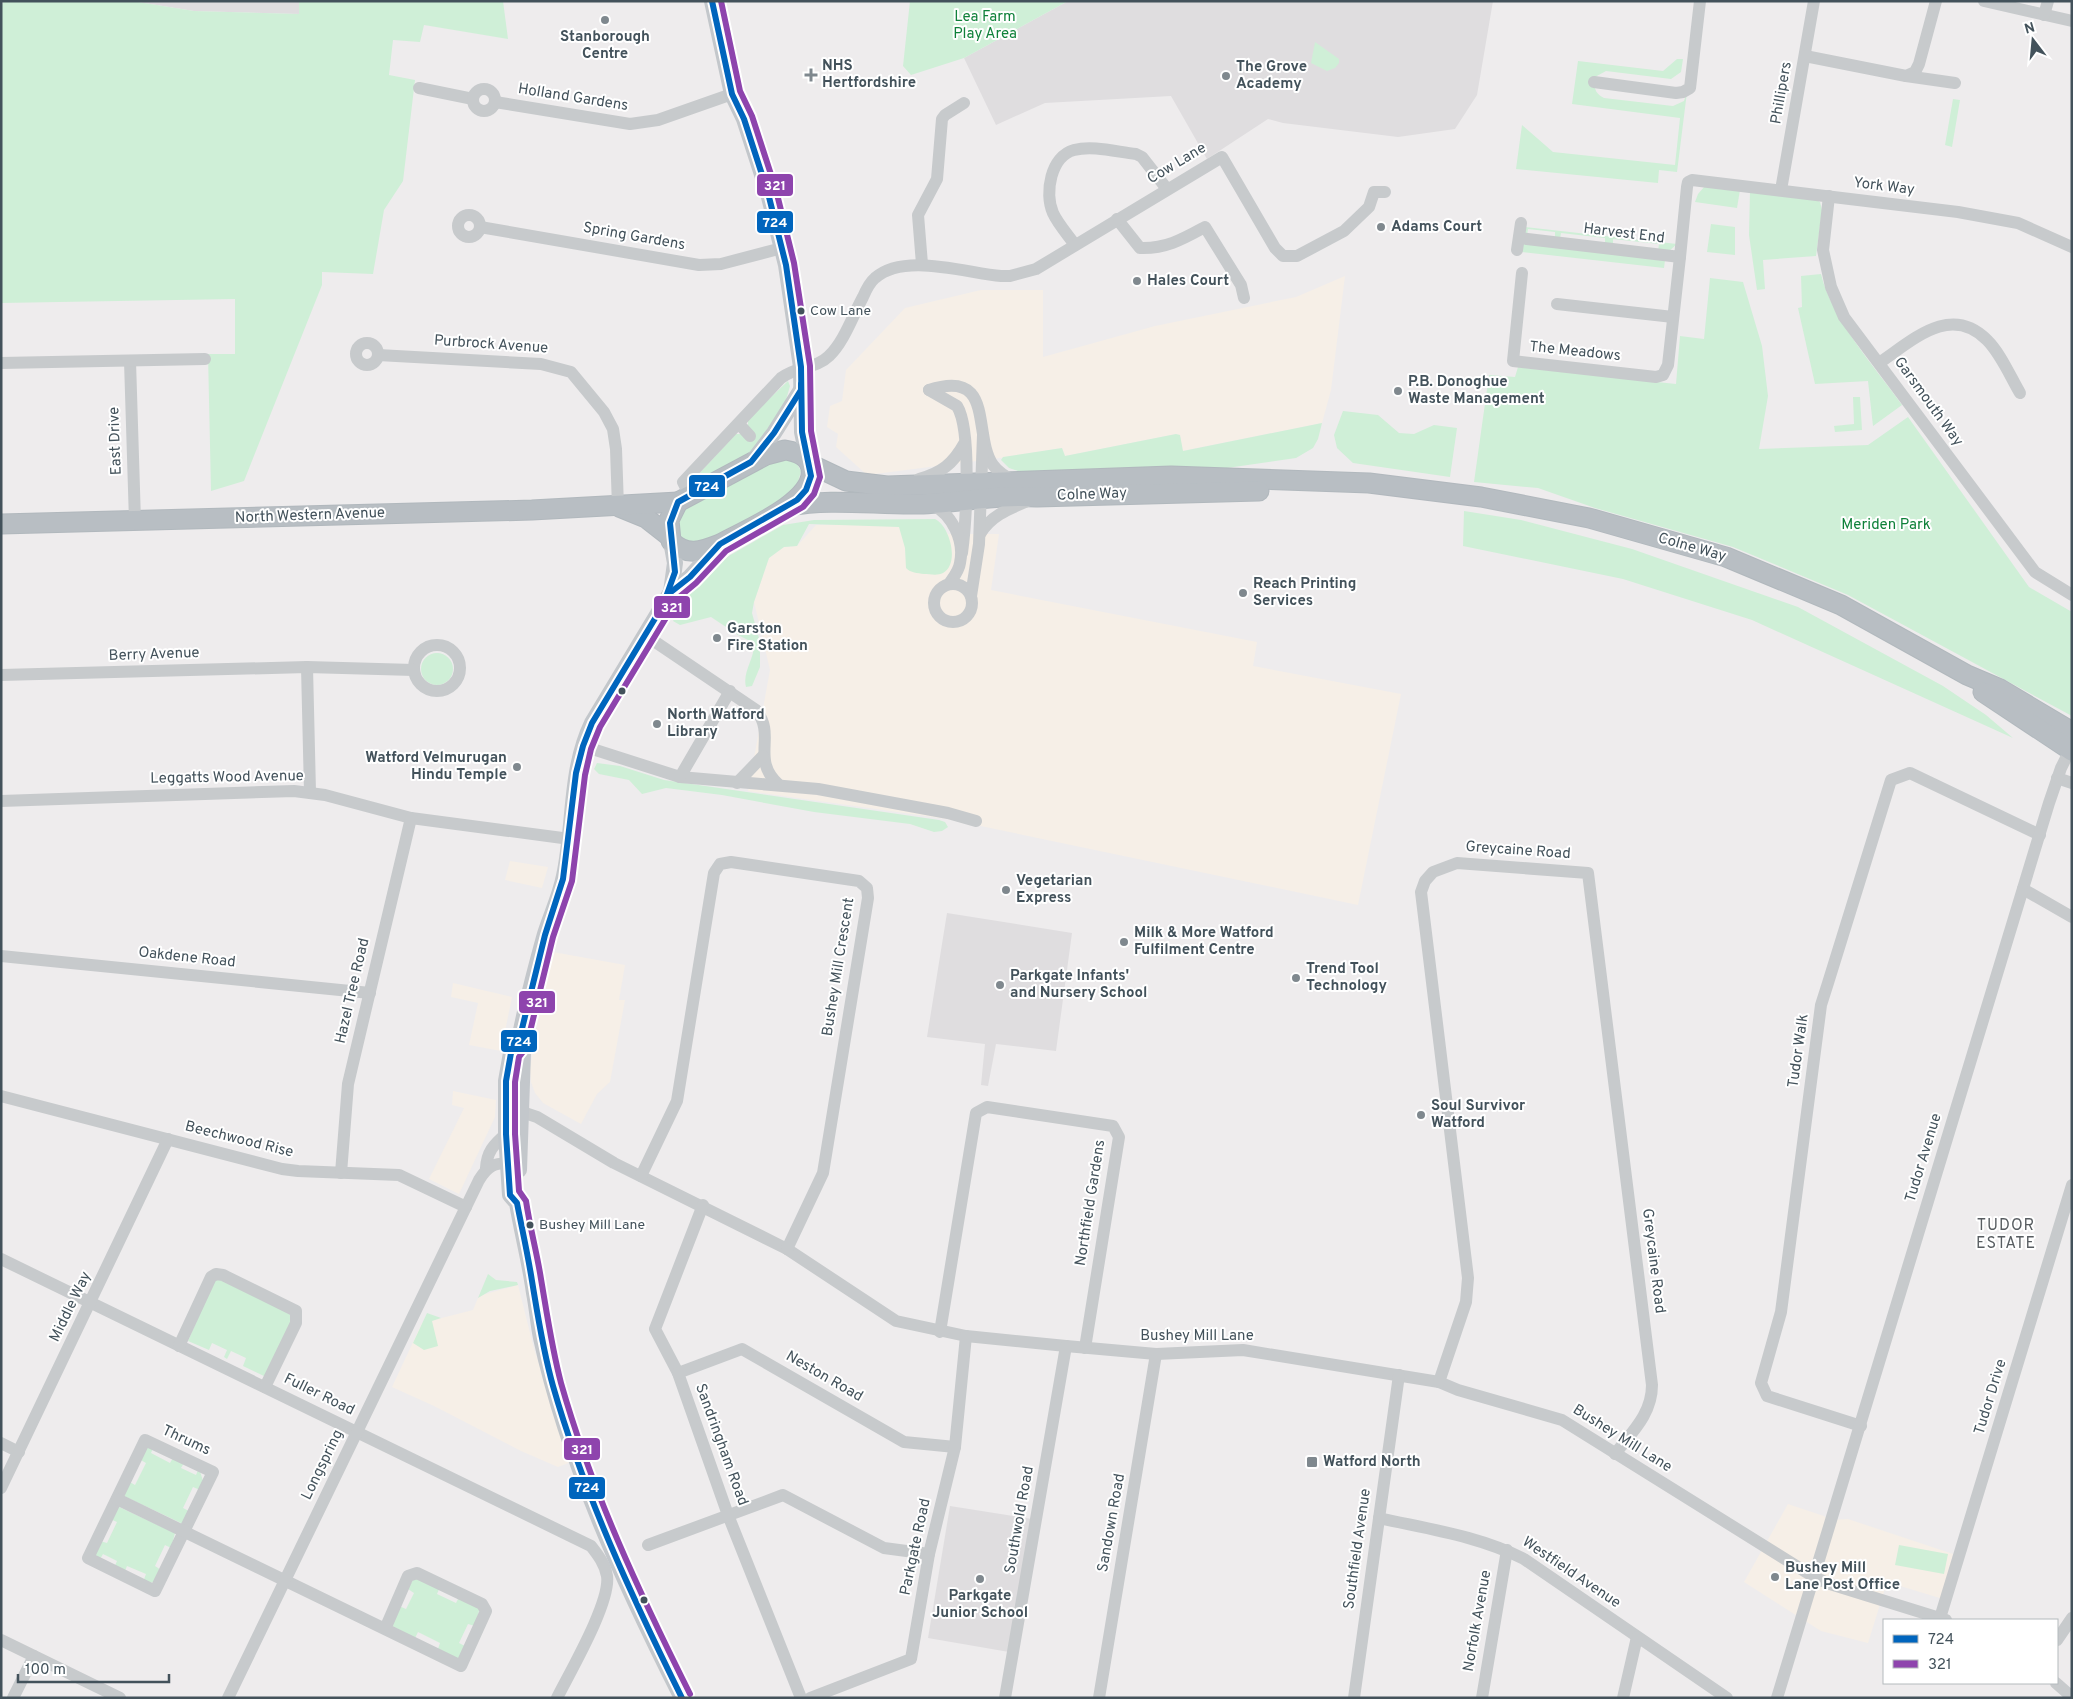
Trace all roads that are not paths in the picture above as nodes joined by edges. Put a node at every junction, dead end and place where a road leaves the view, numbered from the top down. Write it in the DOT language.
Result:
graph roads {
  1 [pos="712,1"];
  2 [pos="1700,1"];
  3 [pos="1814,1"];
  4 [pos="1936,1"];
  5 [pos="1984,1"];
  6 [pos="2048,1"];
  7 [pos="2044,15"];
  8 [pos="2072,21"];
  9 [pos="1806,56"];
  10 [pos="1906,76"];
  11 [pos="1594,82"];
  12 [pos="1955,83"];
  13 [pos="419,88"];
  14 [pos="732,94"];
  15 [pos="964,103"];
  16 [pos="1688,182"];
  17 [pos="1167,189"];
  18 [pos="1781,190"];
  19 [pos="1385,192"];
  20 [pos="1829,196"];
  21 [pos="1117,219"];
  22 [pos="1520,223"];
  23 [pos="480,227"];
  24 [pos="1075,245"];
  25 [pos="2072,247"];
  26 [pos="782,248"];
  27 [pos="1680,257"];
  28 [pos="922,264"];
  29 [pos="1522,273"];
  30 [pos="1244,298"];
  31 [pos="1557,304"];
  32 [pos="1673,316"];
  33 [pos="378,354"];
  34 [pos="205,359"];
  35 [pos="130,361"];
  36 [pos="1,363"];
  37 [pos="1879,364"];
  38 [pos="801,367"];
  39 [pos="801,390"];
  40 [pos="2020,392"];
  41 [pos="739,424"];
  42 [pos="983,435"];
  43 [pos="750,436"];
  44 [pos="964,444"];
  45 [pos="751,462"];
  46 [pos="809,462"];
  47 [pos="1014,481"];
  48 [pos="887,486"];
  49 [pos="1396,488"];
  50 [pos="973,491"];
  51 [pos="1037,497"];
  52 [pos="684,499"];
  53 [pos="932,504"];
  54 [pos="789,506"];
  55 [pos="619,507"];
  56 [pos="135,521"];
  57 [pos="1,524"];
  58 [pos="979,534"];
  59 [pos="670,538"];
  60 [pos="720,544"];
  61 [pos="962,553"];
  62 [pos="949,584"];
  63 [pos="671,592"];
  64 [pos="2072,594"];
  65 [pos="971,596"];
  66 [pos="645,635"];
  67 [pos="307,667"];
  68 [pos="414,670"];
  69 [pos="1,675"];
  70 [pos="730,691"];
  71 [pos="2071,744"];
  72 [pos="583,746"];
  73 [pos="763,756"];
  74 [pos="680,777"];
  75 [pos="2057,778"];
  76 [pos="737,783"];
  77 [pos="2072,783"];
  78 [pos="779,785"];
  79 [pos="310,792"];
  80 [pos="1,801"];
  81 [pos="411,818"];
  82 [pos="976,821"];
  83 [pos="2040,835"];
  84 [pos="570,839"];
  85 [pos="2023,889"];
  86 [pos="2072,917"];
  87 [pos="1,956"];
  88 [pos="370,993"];
  89 [pos="1,1096"];
  90 [pos="512,1109"];
  91 [pos="506,1134"];
  92 [pos="168,1139"];
  93 [pos="512,1162"];
  94 [pos="486,1168"];
  95 [pos="341,1173"];
  96 [pos="641,1176"];
  97 [pos="2072,1185"];
  98 [pos="703,1206"];
  99 [pos="466,1207"];
  100 [pos="787,1249"];
  101 [pos="1,1260"];
  102 [pos="91,1303"];
  103 [pos="940,1332"];
  104 [pos="966,1336"];
  105 [pos="179,1346"];
  106 [pos="1066,1346"];
  107 [pos="1085,1348"];
  108 [pos="1156,1354"];
  109 [pos="678,1373"];
  110 [pos="1399,1375"];
  111 [pos="1439,1382"];
  112 [pos="266,1387"];
  113 [pos="1861,1426"];
  114 [pos="357,1432"];
  115 [pos="1,1443"];
  116 [pos="955,1447"];
  117 [pos="18,1452"];
  118 [pos="1616,1454"];
  119 [pos="1,1488"];
  120 [pos="117,1499"];
  121 [pos="728,1516"];
  122 [pos="1379,1518"];
  123 [pos="184,1532"];
  124 [pos="648,1545"];
  125 [pos="1506,1550"];
  126 [pos="929,1554"];
  127 [pos="1814,1577"];
  128 [pos="285,1581"];
  129 [pos="2072,1618"];
  130 [pos="1943,1619"];
  131 [pos="385,1629"];
  132 [pos="1637,1637"];
  133 [pos="2058,1639"];
  134 [pos="1,1640"];
  135 [pos="34,1656"];
  136 [pos="2057,1684"];
  137 [pos="114,1696"];
  138 [pos="2072,1697"];
  139 [pos="13,1698"];
  140 [pos="228,1698"];
  141 [pos="557,1698"];
  142 [pos="682,1698"];
  143 [pos="801,1698"];
  144 [pos="810,1698"];
  145 [pos="1005,1698"];
  146 [pos="1099,1698"];
  147 [pos="1354,1698"];
  148 [pos="1482,1698"];
  149 [pos="1623,1698"];
  150 [pos="1727,1698"];
  151 [pos="1777,1698"];
  1 -- 14 [label="main road"];
  2 -- 11 [label="street"];
  3 -- 9 [label="street, Phillipers"];
  4 -- 10 [label="street"];
  5 -- 7 [label="street"];
  6 -- 7 [label="street"];
  7 -- 8 [label="street"];
  9 -- 10 [label="street"];
  9 -- 18 [label="street, Phillipers"];
  10 -- 12 [label="street"];
  13 -- 14 [label="street, Holland Gardens"];
  14 -- 26 [label="main road"];
  15 -- 28 [label="street"];
  16 -- 18 [label="street, York Way"];
  16 -- 27 [label="street, Harvest End"];
  17 -- 19 [label="street, Cow Lane"];
  17 -- 21 [label="street, Cow Lane"];
  17 -- 24 [label="street"];
  18 -- 20 [label="street, York Way"];
  20 -- 25 [label="street, York Way"];
  20 -- 37 [label="street, Garsmouth Way"];
  21 -- 24 [label="street, Cow Lane"];
  21 -- 30 [label="street"];
  22 -- 27 [label="street, Harvest End"];
  23 -- 26 [label="street, Spring Gardens"];
  24 -- 28 [label="street, Cow Lane"];
  26 -- 38 [label="main road"];
  27 -- 32 [label="street, The Meadows"];
  28 -- 38 [label="street, Cow Lane"];
  29 -- 32 [label="street, The Meadows"];
  31 -- 32 [label="street"];
  33 -- 55 [label="street, Purbrock Avenue"];
  34 -- 35 [label="street"];
  35 -- 36 [label="street"];
  35 -- 56 [label="street, East Drive"];
  37 -- 40 [label="street"];
  37 -- 64 [label="street, Garsmouth Way"];
  38 -- 39 [label="main road"];
  38 -- 41 [label="street, Cow Lane"];
  39 -- 45 [label="main road"];
  39 -- 46 [label="main road"];
  41 -- 43 [label="street"];
  41 -- 52 [label="street, Cow Lane"];
  42 -- 44 [label="street"];
  42 -- 47 [label="street"];
  42 -- 50 [label="street"];
  44 -- 48 [label="street"];
  44 -- 50 [label="street"];
  45 -- 46 [label="highway, Colne Way"];
  45 -- 52 [label="highway, Colne Way"];
  46 -- 48 [label="highway, Colne Way"];
  46 -- 54 [label="highway"];
  47 -- 49 [label="highway, Colne Way"];
  47 -- 50 [label="highway, Colne Way"];
  48 -- 50 [label="highway, Colne Way"];
  49 -- 51 [label="highway, Colne Way"];
  49 -- 71 [label="highway, Colne Way"];
  50 -- 51 [label="highway, Colne Way"];
  50 -- 53 [label="highway, Colne Way"];
  50 -- 58 [label="street"];
  50 -- 61 [label="street"];
  51 -- 58 [label="street"];
  52 -- 55 [label="highway, North Western Avenue"];
  52 -- 59 [label="highway"];
  53 -- 54 [label="highway, Colne Way"];
  53 -- 61 [label="street"];
  54 -- 60 [label="highway, North Western Avenue"];
  55 -- 56 [label="highway, North Western Avenue"];
  55 -- 59 [label="highway, North Western Avenue"];
  56 -- 57 [label="highway, North Western Avenue"];
  58 -- 65 [label="street"];
  59 -- 60 [label="highway, North Western Avenue"];
  59 -- 63 [label="main road"];
  60 -- 63 [label="main road"];
  61 -- 62 [label="street"];
  62 -- 65 [label="street"];
  62 -- 65 [label="street"];
  63 -- 66 [label="main road"];
  66 -- 70 [label="street"];
  66 -- 72 [label="main road"];
  67 -- 68 [label="street, Berry Avenue"];
  67 -- 69 [label="street, Berry Avenue"];
  67 -- 79 [label="street"];
  70 -- 73 [label="street"];
  70 -- 74 [label="street"];
  71 -- 75 [label="street, Tudor Avenue"];
  72 -- 74 [label="street"];
  72 -- 84 [label="main road"];
  73 -- 76 [label="street"];
  73 -- 78 [label="street"];
  74 -- 76 [label="street"];
  75 -- 77 [label="street"];
  75 -- 83 [label="street, Tudor Avenue"];
  76 -- 78 [label="street"];
  78 -- 82 [label="street"];
  79 -- 80 [label="street, Leggatts Wood Avenue"];
  79 -- 81 [label="street, Leggatts Wood Avenue"];
  81 -- 84 [label="street, Leggatts Wood Avenue"];
  81 -- 88 [label="street, Hazel Tree Road"];
  83 -- 85 [label="street, Tudor Avenue"];
  83 -- 113 [label="street, Tudor Walk"];
  84 -- 90 [label="main road"];
  85 -- 86 [label="street"];
  85 -- 113 [label="street, Tudor Avenue"];
  87 -- 88 [label="street, Oakdene Road"];
  88 -- 95 [label="street, Hazel Tree Road"];
  89 -- 92 [label="street, Beechwood Rise"];
  90 -- 91 [label="main road"];
  90 -- 93 [label="main road"];
  90 -- 96 [label="street, Bushey Mill Lane"];
  91 -- 93 [label="main road"];
  91 -- 94 [label="street, Longspring"];
  92 -- 95 [label="street, Beechwood Rise"];
  92 -- 102 [label="street, Middle Way"];
  93 -- 94 [label="street"];
  93 -- 142 [label="main road"];
  94 -- 99 [label="street, Longspring"];
  95 -- 99 [label="street, Beechwood Rise"];
  96 -- 98 [label="street, Bushey Mill Lane"];
  96 -- 100 [label="street, Bushey Mill Crescent"];
  97 -- 130 [label="street, Tudor Drive"];
  98 -- 100 [label="street, Bushey Mill Lane"];
  98 -- 109 [label="street, Sandringham Road"];
  99 -- 114 [label="street, Longspring"];
  100 -- 103 [label="street, Bushey Mill Lane"];
  101 -- 102 [label="street, Fuller Road"];
  102 -- 105 [label="street, Fuller Road"];
  102 -- 117 [label="street, Middle Way"];
  103 -- 104 [label="street, Bushey Mill Lane"];
  103 -- 107 [label="street, Northfield Gardens"];
  104 -- 106 [label="street, Bushey Mill Lane"];
  104 -- 116 [label="street, Parkgate Road"];
  105 -- 112 [label="street, Fuller Road"];
  105 -- 112 [label="street"];
  106 -- 107 [label="street, Bushey Mill Lane"];
  106 -- 145 [label="street, Southwold Road"];
  107 -- 108 [label="street, Bushey Mill Lane"];
  108 -- 110 [label="street, Bushey Mill Lane"];
  108 -- 146 [label="street, Sandown Road"];
  109 -- 116 [label="street, Neston Road"];
  109 -- 121 [label="street, Sandringham Road"];
  110 -- 111 [label="street, Bushey Mill Lane"];
  110 -- 122 [label="street, Southfield Avenue"];
  111 -- 118 [label="street, Bushey Mill Lane"];
  111 -- 118 [label="street, Greycaine Road"];
  112 -- 114 [label="street, Fuller Road"];
  113 -- 127 [label="street, Tudor Avenue"];
  114 -- 128 [label="street, Longspring"];
  114 -- 141 [label="street, Fuller Road"];
  115 -- 117 [label="street"];
  116 -- 126 [label="street, Parkgate Road"];
  117 -- 119 [label="street, Middle Way"];
  118 -- 127 [label="street, Bushey Mill Lane"];
  120 -- 123 [label="street"];
  120 -- 123 [label="street, Thrums"];
  120 -- 123 [label="street, Thrums"];
  121 -- 124 [label="street"];
  121 -- 126 [label="street"];
  121 -- 143 [label="street, Sandringham Road"];
  122 -- 125 [label="street, Westfield Avenue"];
  122 -- 147 [label="street, Southfield Avenue"];
  123 -- 128 [label="street"];
  125 -- 132 [label="street, Westfield Avenue"];
  125 -- 148 [label="street, Norfolk Avenue"];
  126 -- 144 [label="street, Parkgate Road"];
  127 -- 130 [label="street, Bushey Mill Lane"];
  127 -- 151 [label="street, Tudor Avenue"];
  128 -- 131 [label="street"];
  128 -- 140 [label="street, Longspring"];
  129 -- 133 [label="street"];
  131 -- 131 [label="street"];
  132 -- 149 [label="street"];
  132 -- 150 [label="street, Westfield Avenue"];
  134 -- 135 [label="street"];
  135 -- 137 [label="street"];
  135 -- 139 [label="street"];
  136 -- 138 [label="street"];
}
